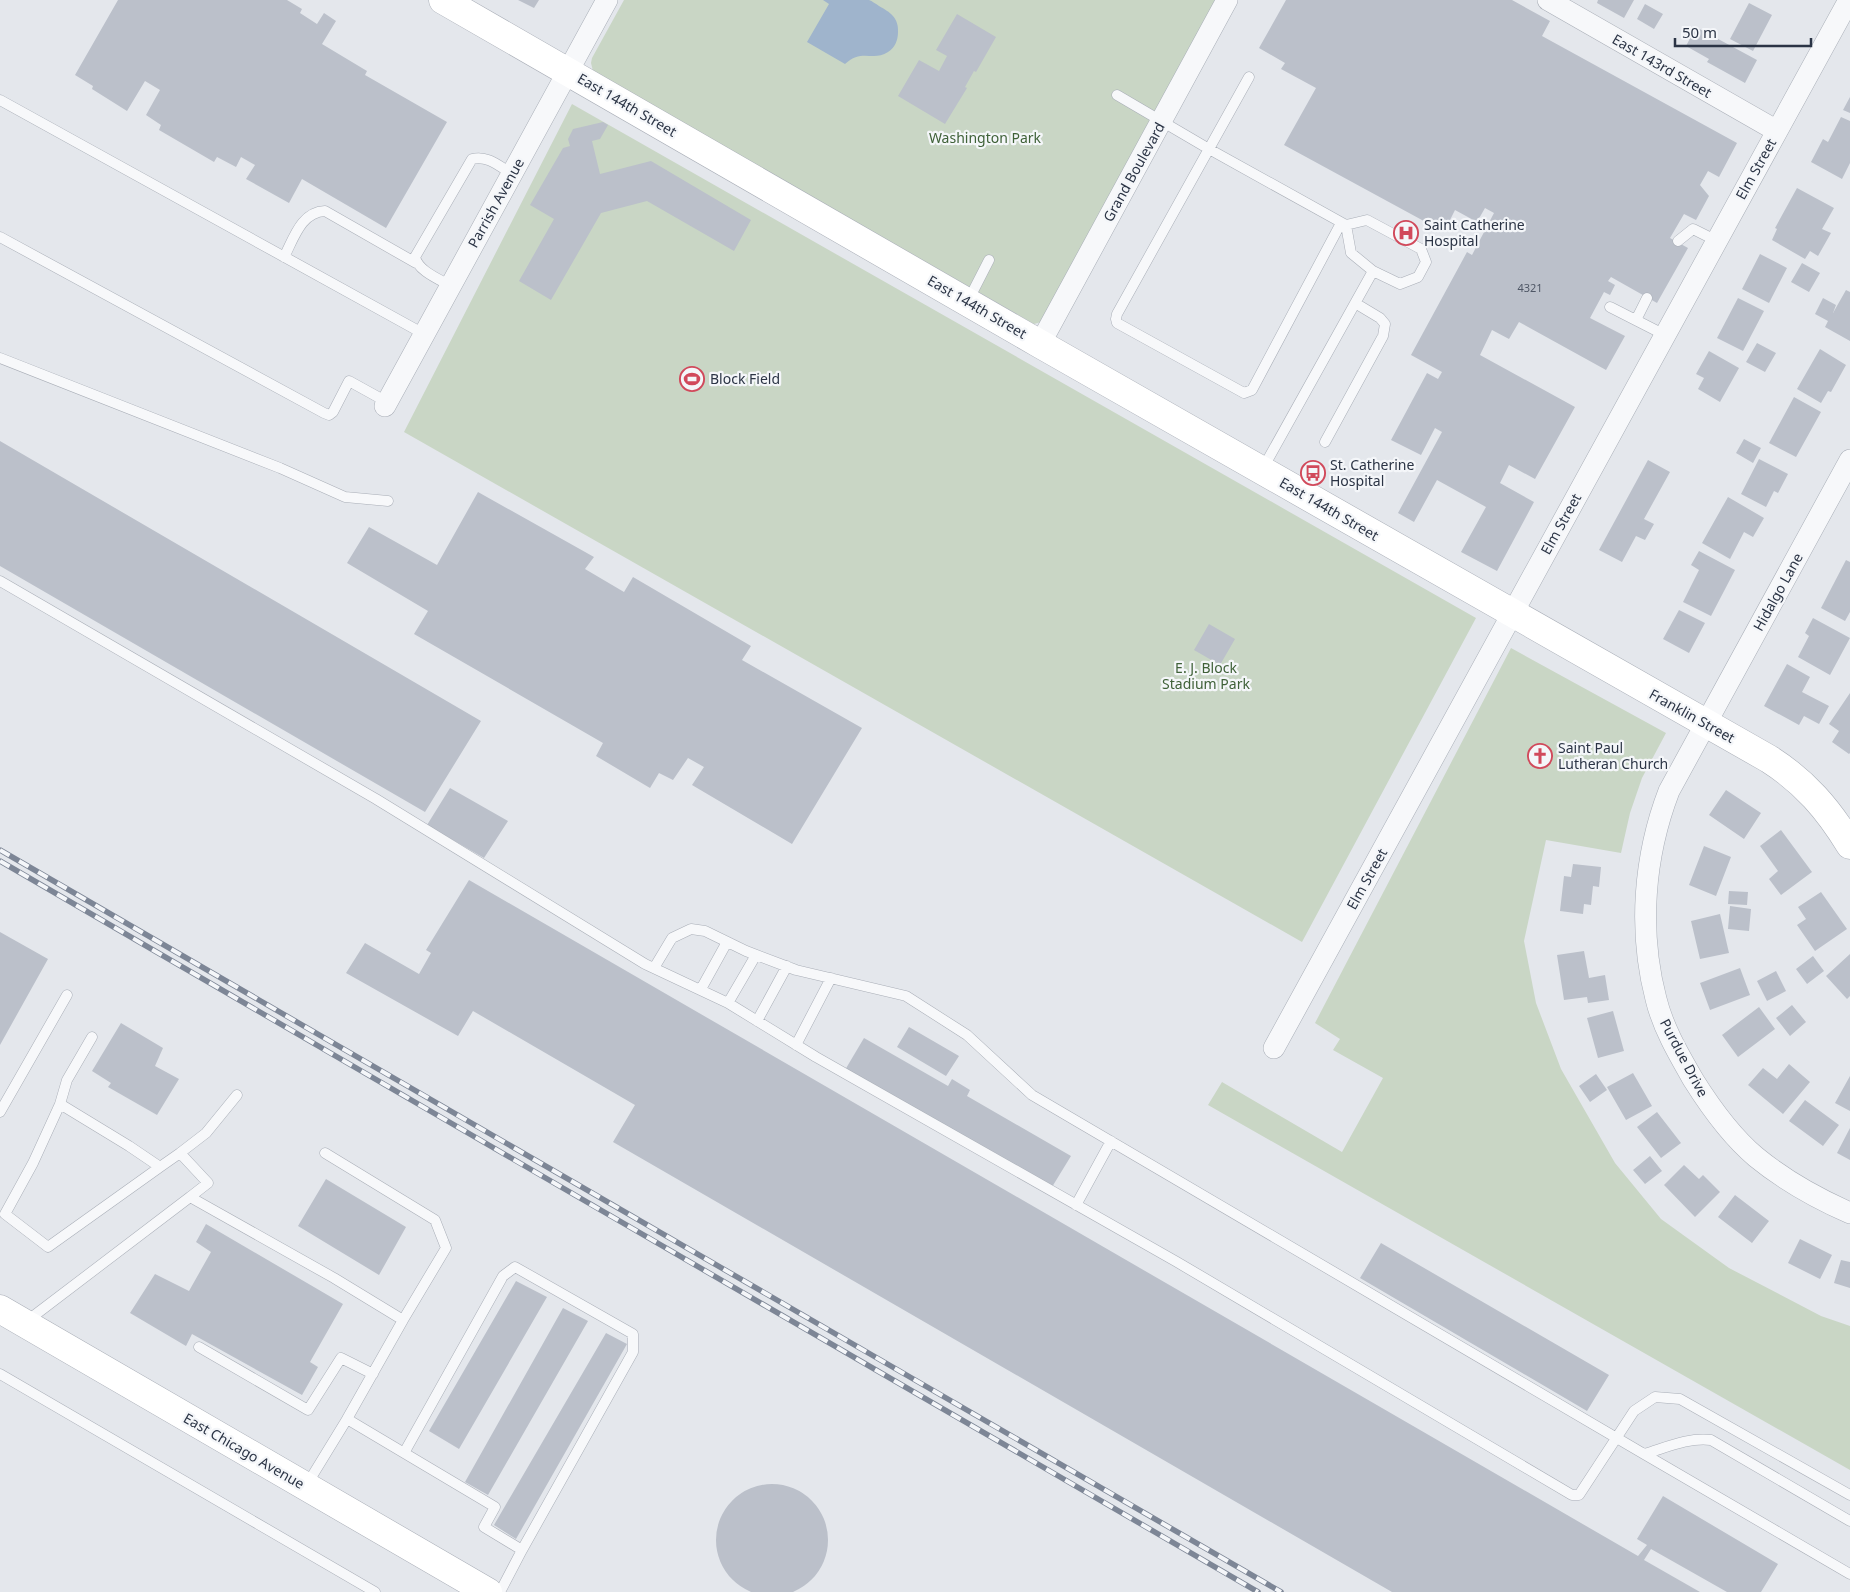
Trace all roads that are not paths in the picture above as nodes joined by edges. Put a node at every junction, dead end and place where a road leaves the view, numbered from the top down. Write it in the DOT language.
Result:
graph roads {
  1 [pos="607,0"];
  2 [pos="1227,0"];
  3 [pos="1548,0"];
  4 [pos="1848,0"];
  5 [pos="447,1"];
  6 [pos="568,72"];
  7 [pos="1249,77"];
  8 [pos="1117,95"];
  9 [pos="0,100"];
  10 [pos="1161,121"];
  11 [pos="1776,132"];
  12 [pos="1209,149"];
  13 [pos="512,174"];
  14 [pos="1344,224"];
  15 [pos="0,237"];
  16 [pos="1678,241"];
  17 [pos="1717,241"];
  18 [pos="284,257"];
  19 [pos="989,260"];
  20 [pos="416,263"];
  21 [pos="1373,271"];
  22 [pos="451,286"];
  23 [pos="1647,298"];
  24 [pos="968,302"];
  25 [pos="1355,302"];
  26 [pos="1610,307"];
  27 [pos="1636,320"];
  28 [pos="424,334"];
  29 [pos="1665,335"];
  30 [pos="1040,344"];
  31 [pos="0,358"];
  32 [pos="386,404"];
  33 [pos="1325,442"];
  34 [pos="1850,460"];
  35 [pos="1262,470"];
  36 [pos="388,501"];
  37 [pos="0,581"];
  38 [pos="1512,614"];
  39 [pos="1705,724"];
  40 [pos="1850,845"];
  41 [pos="727,942"];
  42 [pos="756,955"];
  43 [pos="787,966"];
  44 [pos="654,968"];
  45 [pos="831,978"];
  46 [pos="700,989"];
  47 [pos="67,995"];
  48 [pos="728,1003"];
  49 [pos="757,1021"];
  50 [pos="92,1037"];
  51 [pos="796,1045"];
  52 [pos="1274,1048"];
  53 [pos="237,1094"];
  54 [pos="60,1104"];
  55 [pos="0,1112"];
  56 [pos="1111,1141"];
  57 [pos="180,1153"];
  58 [pos="325,1154"];
  59 [pos="160,1167"];
  60 [pos="190,1197"];
  61 [pos="1076,1205"];
  62 [pos="1850,1213"];
  63 [pos="0,1309"];
  64 [pos="403,1320"];
  65 [pos="24,1323"];
  66 [pos="199,1348"];
  67 [pos="0,1374"];
  68 [pos="373,1374"];
  69 [pos="348,1419"];
  70 [pos="1616,1437"];
  71 [pos="404,1453"];
  72 [pos="1644,1454"];
  73 [pos="306,1486"];
  74 [pos="1850,1495"];
  75 [pos="1850,1522"];
  76 [pos="522,1550"];
  77 [pos="1850,1574"];
  78 [pos="375,1592"];
  79 [pos="488,1592"];
  80 [pos="500,1592"];
  1 -- 6 [label="street, Parrish Avenue"];
  2 -- 10 [label="street, Grand Boulevard"];
  3 -- 11 [label="street, East 143rd Street"];
  4 -- 11 [label="street, Elm Street"];
  5 -- 6 [label="street, East 144th Street"];
  6 -- 13 [label="street, Parrish Avenue"];
  6 -- 24 [label="street, East 144th Street"];
  7 -- 12 [label="lane"];
  8 -- 10 [label="lane"];
  9 -- 18 [label="lane"];
  10 -- 12 [label="lane"];
  10 -- 30 [label="street, Grand Boulevard"];
  11 -- 17 [label="street, Elm Street"];
  12 -- 14 [label="lane"];
  12 -- 14 [label="lane"];
  13 -- 20 [label="lane"];
  13 -- 22 [label="street, Parrish Avenue"];
  14 -- 21 [label="lane"];
  14 -- 21 [label="lane"];
  15 -- 32 [label="lane"];
  16 -- 17 [label="lane"];
  17 -- 29 [label="street, Elm Street"];
  18 -- 20 [label="lane"];
  18 -- 28 [label="lane"];
  19 -- 24 [label="lane"];
  20 -- 22 [label="lane"];
  21 -- 25 [label="lane"];
  22 -- 28 [label="street, Parrish Avenue"];
  23 -- 27 [label="lane"];
  24 -- 30 [label="street, East 144th Street"];
  25 -- 33 [label="lane"];
  25 -- 35 [label="lane"];
  26 -- 27 [label="lane"];
  27 -- 29 [label="lane"];
  28 -- 32 [label="street, Parrish Avenue"];
  29 -- 38 [label="street, Elm Street"];
  30 -- 35 [label="street, East 144th Street"];
  31 -- 36 [label="lane"];
  34 -- 39 [label="street, Hidalgo Lane"];
  35 -- 38 [label="street, East 144th Street"];
  37 -- 44 [label="lane"];
  38 -- 39 [label="street, Franklin Street"];
  38 -- 52 [label="street, Elm Street"];
  39 -- 40 [label="street, Franklin Street"];
  39 -- 62 [label="street, Purdue Drive"];
  41 -- 42 [label="lane"];
  41 -- 44 [label="lane"];
  41 -- 46 [label="lane"];
  42 -- 43 [label="lane"];
  42 -- 48 [label="lane"];
  43 -- 45 [label="lane"];
  43 -- 49 [label="lane"];
  44 -- 46 [label="lane"];
  45 -- 51 [label="lane"];
  45 -- 56 [label="lane"];
  46 -- 48 [label="lane"];
  47 -- 55 [label="lane"];
  48 -- 49 [label="lane"];
  49 -- 51 [label="lane"];
  50 -- 54 [label="lane"];
  51 -- 61 [label="lane"];
  53 -- 57 [label="lane"];
  54 -- 59 [label="lane"];
  54 -- 59 [label="lane"];
  56 -- 61 [label="lane"];
  56 -- 70 [label="lane"];
  57 -- 59 [label="lane"];
  57 -- 60 [label="lane"];
  58 -- 64 [label="lane"];
  60 -- 64 [label="lane"];
  60 -- 65 [label="lane"];
  61 -- 70 [label="lane"];
  63 -- 65 [label="street, East Chicago Avenue"];
  64 -- 68 [label="lane"];
  65 -- 73 [label="street, East Chicago Avenue"];
  66 -- 68 [label="lane"];
  67 -- 78 [label="lane"];
  68 -- 69 [label="lane"];
  69 -- 71 [label="lane"];
  69 -- 73 [label="lane"];
  70 -- 72 [label="lane"];
  70 -- 74 [label="lane"];
  71 -- 76 [label="lane"];
  71 -- 76 [label="lane"];
  72 -- 75 [label="lane"];
  72 -- 77 [label="lane"];
  73 -- 79 [label="street, East Chicago Avenue"];
  76 -- 80 [label="lane"];
}
